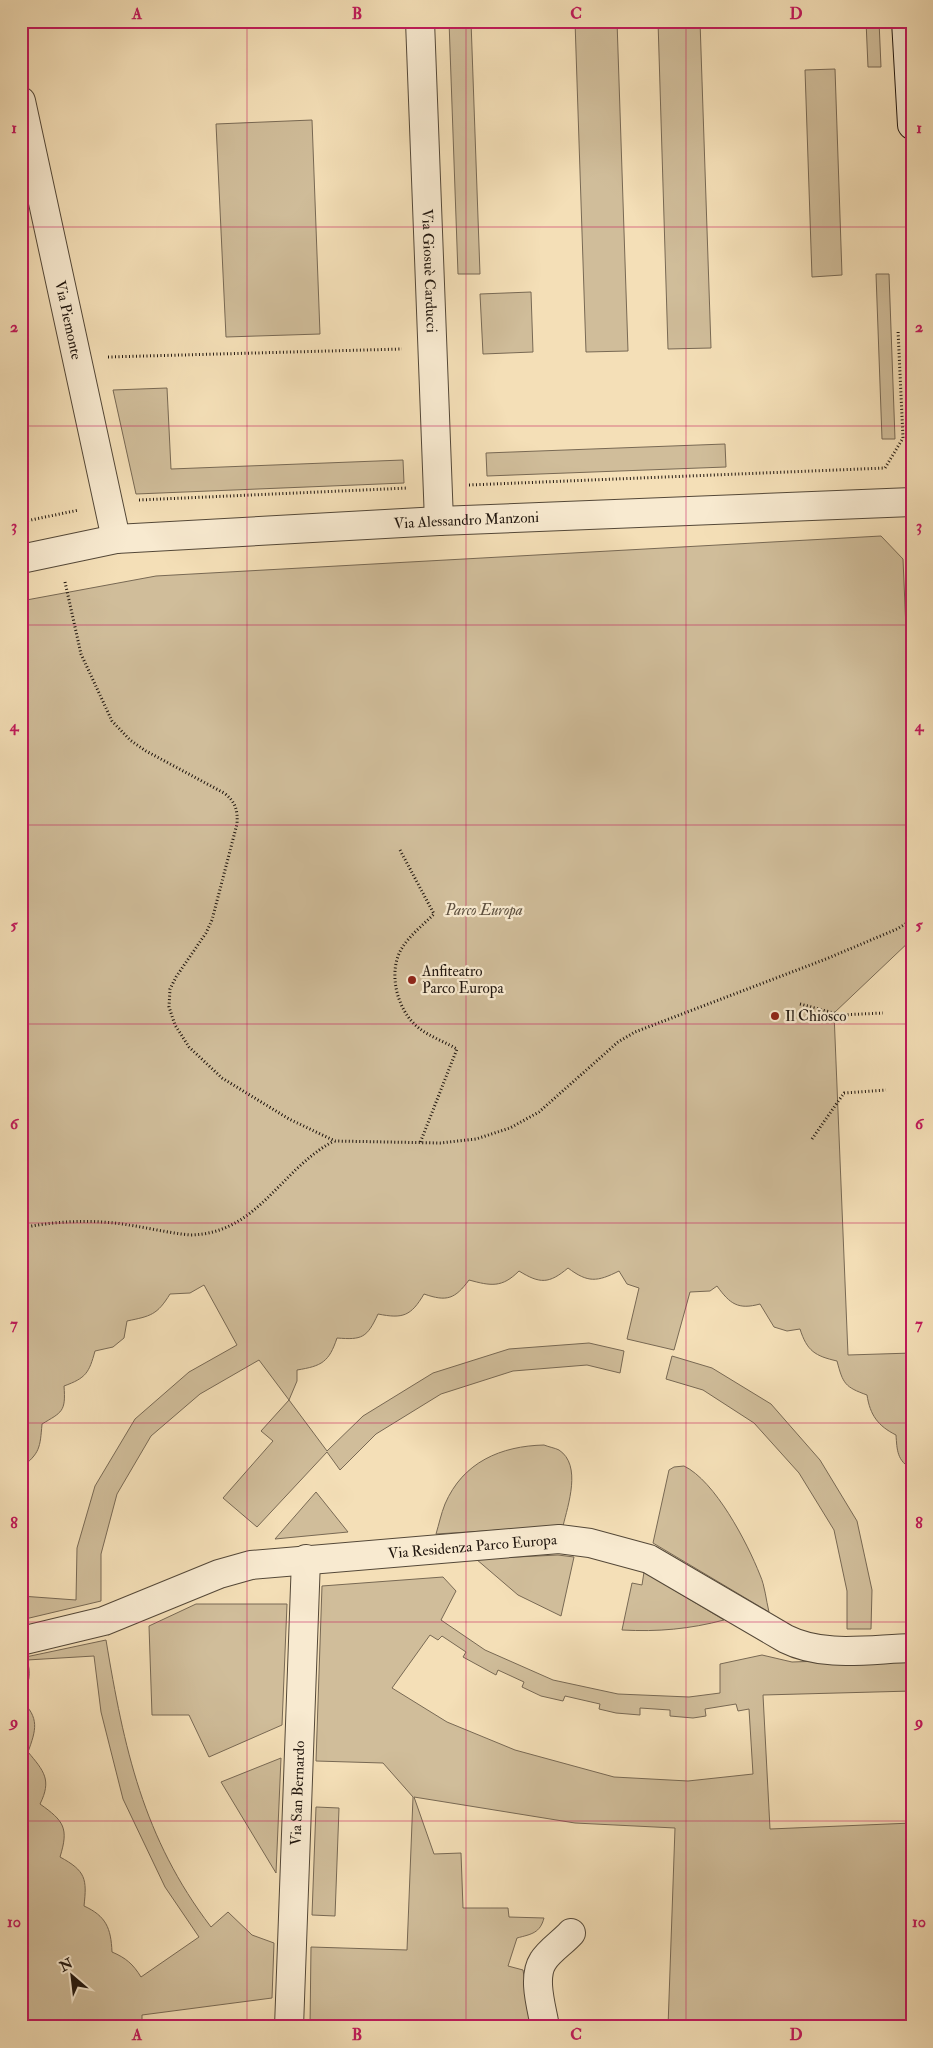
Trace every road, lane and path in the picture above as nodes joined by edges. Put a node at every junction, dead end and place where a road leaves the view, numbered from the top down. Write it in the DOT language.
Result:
graph roads {
  1 [pos="420,21"];
  2 [pos="906,21"];
  3 [pos="21,101"];
  4 [pos="912,125"];
  5 [pos="898,330"];
  6 [pos="432,348"];
  7 [pos="77,358"];
  8 [pos="438,487"];
  9 [pos="912,502"];
  10 [pos="108,504"];
  11 [pos="439,521"];
  12 [pos="21,522"];
  13 [pos="116,539"];
  14 [pos="21,558"];
  15 [pos="65,581"];
  16 [pos="400,850"];
  17 [pos="912,920"];
  18 [pos="800,1004"];
  19 [pos="883,1013"];
  20 [pos="886,1090"];
  21 [pos="812,1139"];
  22 [pos="335,1140"];
  23 [pos="420,1143"];
  24 [pos="21,1228"];
  25 [pos="306,1559"];
  26 [pos="21,1641"];
  27 [pos="912,1648"];
  28 [pos="571,1933"];
  29 [pos="289,2027"];
  30 [pos="545,2027"];
  1 -- 6 [label="street, Via Giosuè Carducci"];
  2 -- 4 [label="street"];
  3 -- 7 [label="street, Via Piemonte"];
  5 -- 8 [label="path"];
  6 -- 7 [label="path"];
  6 -- 8 [label="street, Via Giosuè Carducci"];
  7 -- 10 [label="street, Via Piemonte"];
  8 -- 10 [label="path"];
  8 -- 11 [label="street, Via Giosuè Carducci"];
  9 -- 11 [label="street, Via Alessandro Manzoni"];
  10 -- 12 [label="path"];
  10 -- 13 [label="street, Via Piemonte"];
  11 -- 13 [label="street, Via Alessandro Manzoni"];
  13 -- 14 [label="street, Via Alessandro Manzoni"];
  15 -- 22 [label="path"];
  16 -- 23 [label="path"];
  17 -- 23 [label="path"];
  18 -- 19 [label="path"];
  20 -- 21 [label="path"];
  22 -- 23 [label="path"];
  22 -- 24 [label="path"];
  25 -- 26 [label="street, Via Residenza Parco Europa"];
  25 -- 27 [label="street, Via Residenza Parco Europa"];
  25 -- 29 [label="street, Via San Bernardo"];
  28 -- 30 [label="street"];
}
